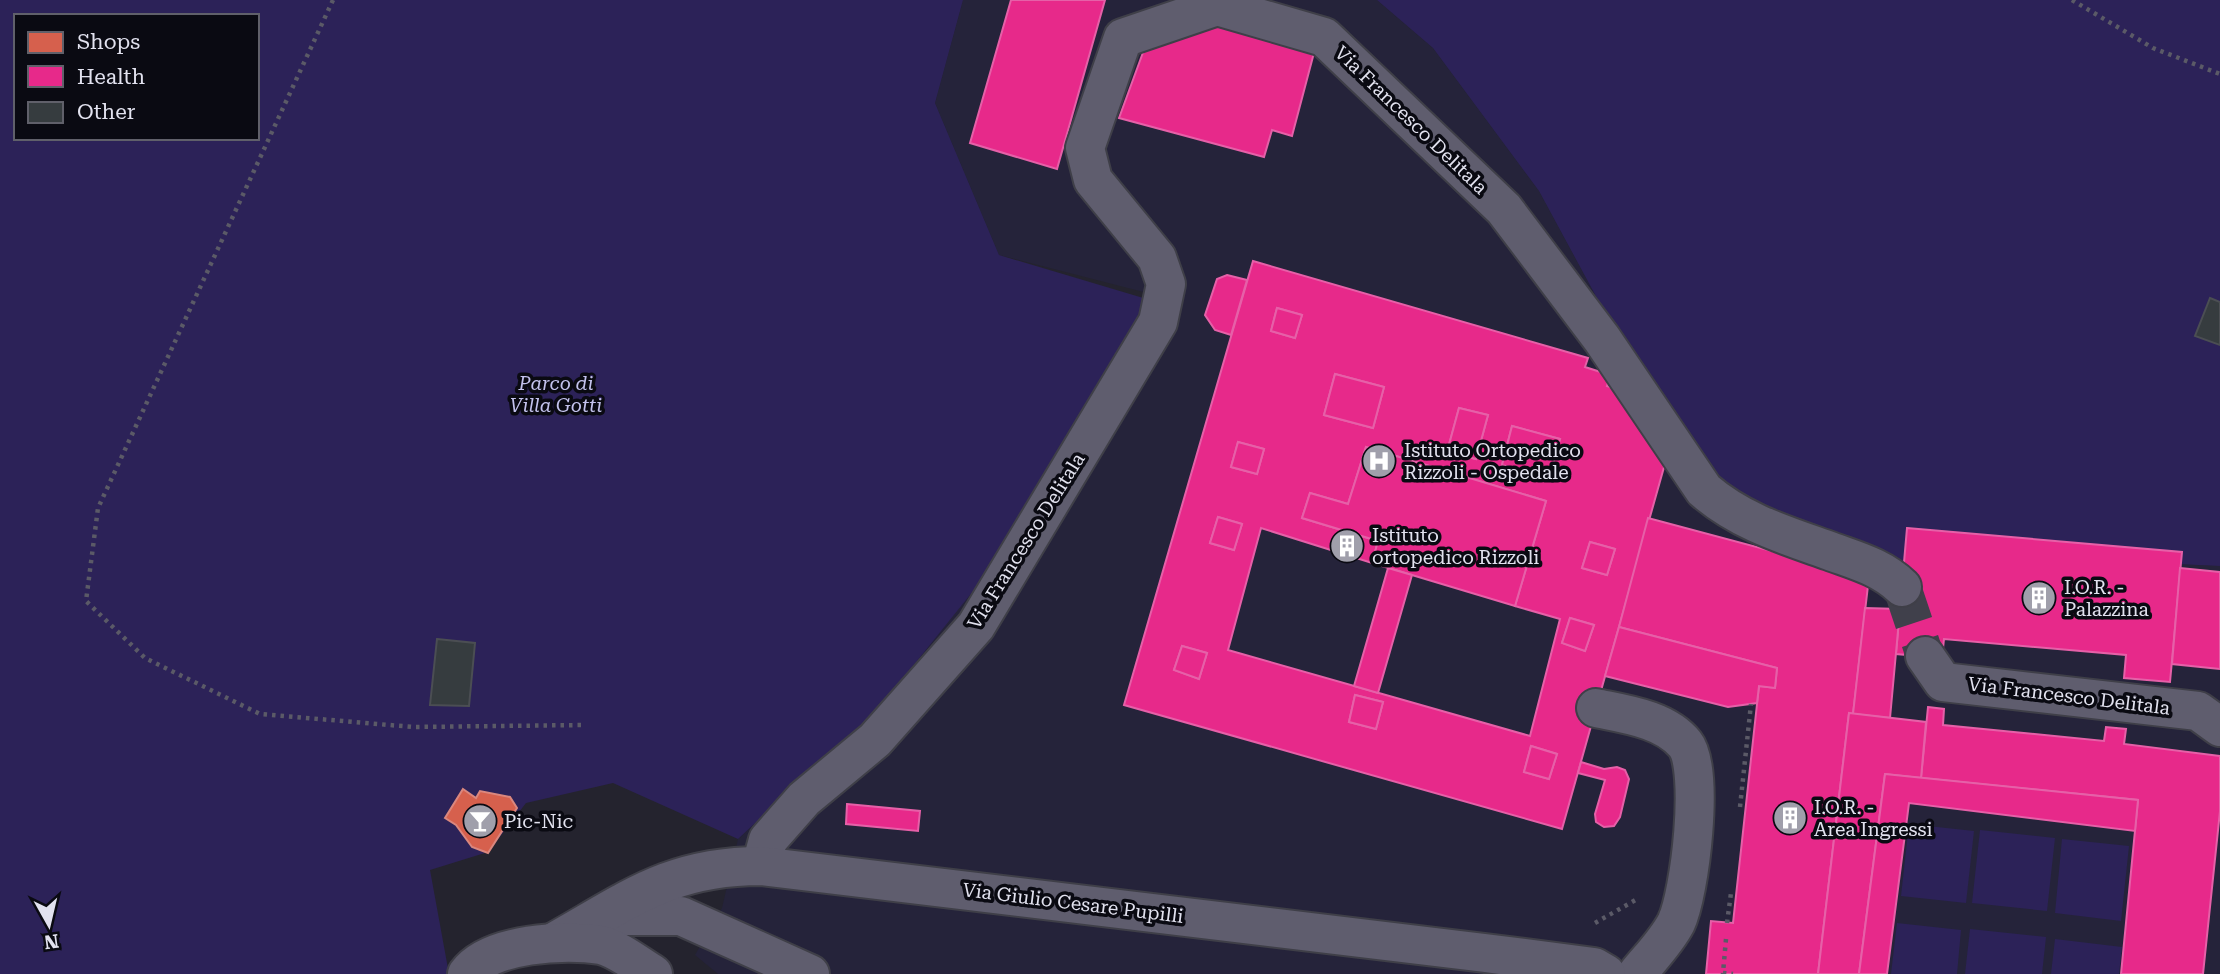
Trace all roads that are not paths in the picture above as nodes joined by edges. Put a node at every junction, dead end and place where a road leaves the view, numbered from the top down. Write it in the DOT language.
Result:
graph roads {
  1 [pos="1902,587"];
  2 [pos="1925,656"];
  3 [pos="1596,708"];
  4 [pos="2220,727"];
  5 [pos="761,866"];
  6 [pos="600,916"];
  7 [pos="554,942"];
  8 [pos="474,971"];
  9 [pos="653,974"];
  10 [pos="810,974"];
  11 [pos="1606,974"];
  12 [pos="1637,974"];
  1 -- 5 [label="street, Via Francesco Delitala"];
  2 -- 4 [label="street, Via Francesco Delitala"];
  3 -- 12 [label="street"];
  5 -- 6 [label="street, Via Giulio Cesare Pupilli"];
  5 -- 11 [label="street, Via Giulio Cesare Pupilli"];
  6 -- 7 [label="street, Via Giulio Cesare Pupilli"];
  6 -- 10 [label="street"];
  7 -- 8 [label="street"];
  7 -- 9 [label="street"];
}
